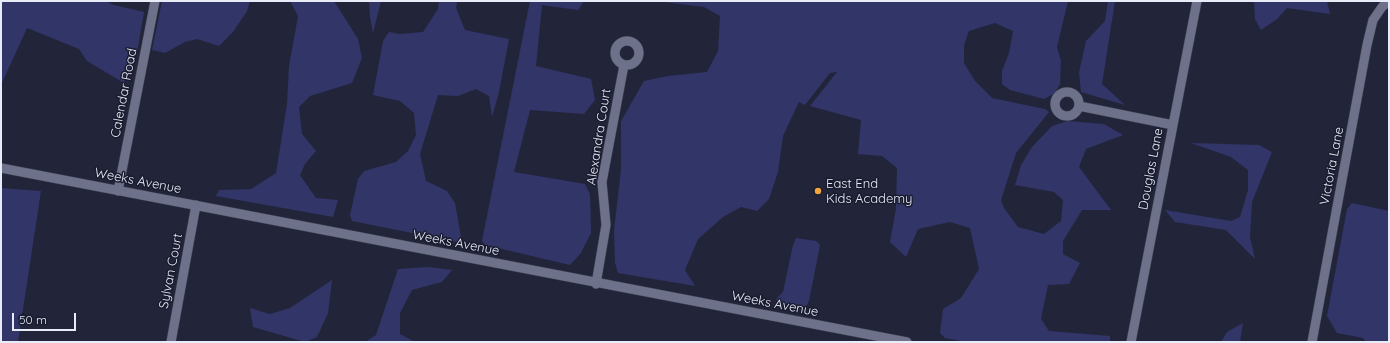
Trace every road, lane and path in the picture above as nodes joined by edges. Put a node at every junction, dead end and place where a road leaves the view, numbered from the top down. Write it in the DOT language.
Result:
graph roads {
  1 [pos="155,1"];
  2 [pos="1197,1"];
  3 [pos="1389,1"];
  4 [pos="624,65"];
  5 [pos="1079,106"];
  6 [pos="1173,125"];
  7 [pos="1,168"];
  8 [pos="118,191"];
  9 [pos="196,205"];
  10 [pos="596,284"];
  11 [pos="171,342"];
  12 [pos="907,342"];
  13 [pos="1131,342"];
  14 [pos="1312,342"];
  1 -- 8 [label="street, Calendar Road"];
  2 -- 6 [label="street, Douglas Lane"];
  3 -- 14 [label="street, Victoria Lane"];
  4 -- 10 [label="street, Alexandra Court"];
  5 -- 6 [label="street"];
  6 -- 13 [label="street, Douglas Lane"];
  7 -- 8 [label="street, Weeks Avenue"];
  8 -- 9 [label="street, Weeks Avenue"];
  9 -- 10 [label="street, Weeks Avenue"];
  9 -- 11 [label="street, Sylvan Court"];
  10 -- 12 [label="street, Weeks Avenue"];
}
